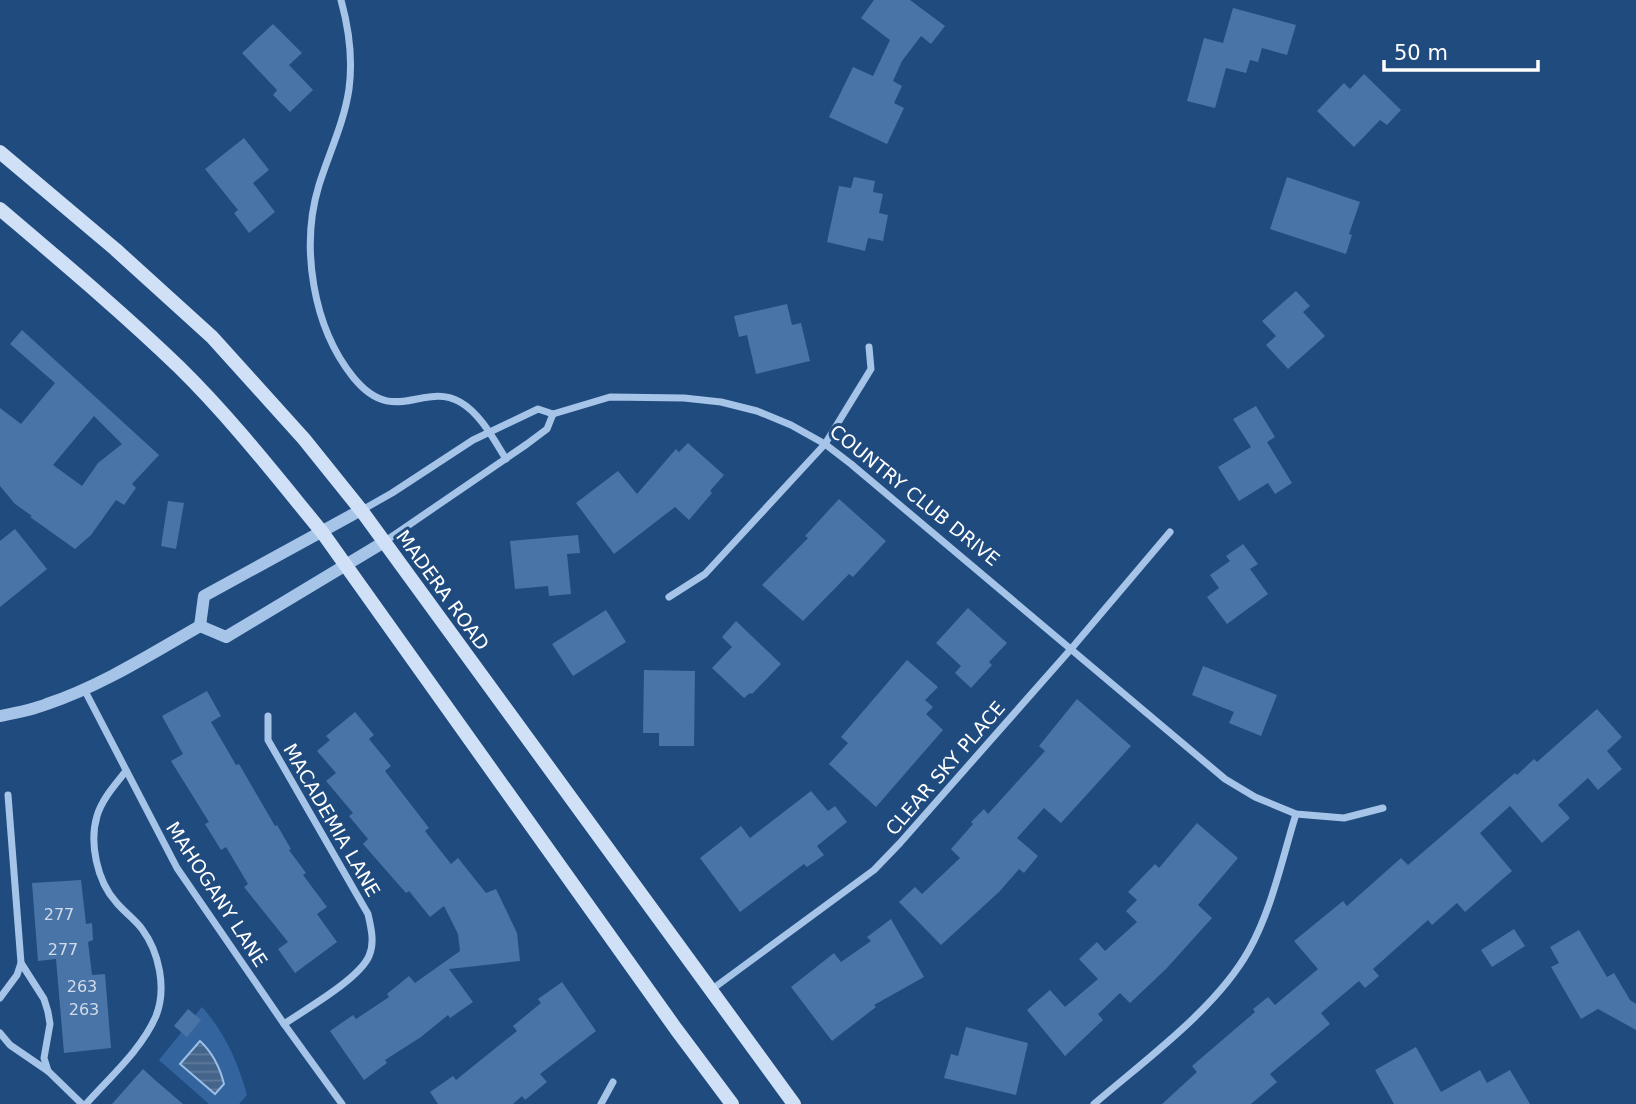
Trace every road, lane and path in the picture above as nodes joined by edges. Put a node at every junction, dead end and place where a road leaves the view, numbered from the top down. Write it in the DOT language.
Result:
graph roads {
  1 [pos="341,0"];
  2 [pos="0,152"];
  3 [pos="0,209"];
  4 [pos="869,347"];
  5 [pos="553,414"];
  6 [pos="488,432"];
  7 [pos="825,444"];
  8 [pos="506,459"];
  9 [pos="361,510"];
  10 [pos="322,532"];
  11 [pos="1170,532"];
  12 [pos="384,542"];
  13 [pos="346,565"];
  14 [pos="669,597"];
  15 [pos="200,626"];
  16 [pos="1071,649"];
  17 [pos="84,689"];
  18 [pos="0,716"];
  19 [pos="268,716"];
  20 [pos="126,771"];
  21 [pos="8,794"];
  22 [pos="1382,808"];
  23 [pos="1296,814"];
  24 [pos="22,963"];
  25 [pos="711,990"];
  26 [pos="0,998"];
  27 [pos="284,1024"];
  28 [pos="0,1032"];
  29 [pos="48,1071"];
  30 [pos="613,1082"];
  31 [pos="84,1104"];
  32 [pos="342,1104"];
  33 [pos="601,1104"];
  34 [pos="732,1104"];
  35 [pos="794,1104"];
  36 [pos="1094,1104"];
  1 -- 6 [label="street"];
  2 -- 9 [label="main road, MADERA ROAD"];
  3 -- 10 [label="main road"];
  4 -- 7 [label="street"];
  5 -- 6 [label="street, COUNTRY CLUB DRIVE"];
  5 -- 7 [label="street, COUNTRY CLUB DRIVE"];
  5 -- 8 [label="street"];
  6 -- 8 [label="street"];
  6 -- 9 [label="street, COUNTRY CLUB DRIVE"];
  7 -- 14 [label="street"];
  7 -- 16 [label="street, COUNTRY CLUB DRIVE"];
  8 -- 12 [label="street"];
  9 -- 10 [label="street"];
  9 -- 12 [label="main road, MADERA ROAD"];
  10 -- 13 [label="main road"];
  10 -- 15 [label="street"];
  11 -- 16 [label="street, CLEAR SKY PLACE"];
  12 -- 13 [label="street"];
  12 -- 25 [label="main road, MADERA ROAD"];
  13 -- 15 [label="street"];
  13 -- 34 [label="main road"];
  15 -- 17 [label="street"];
  16 -- 23 [label="street, COUNTRY CLUB DRIVE"];
  16 -- 25 [label="street, CLEAR SKY PLACE"];
  17 -- 18 [label="street"];
  17 -- 20 [label="street, MAHOGANY LANE"];
  19 -- 27 [label="street, MACADEMIA LANE"];
  20 -- 27 [label="street, MAHOGANY LANE"];
  20 -- 31 [label="street"];
  21 -- 24 [label="street"];
  22 -- 23 [label="street, COUNTRY CLUB DRIVE"];
  23 -- 36 [label="street"];
  24 -- 26 [label="street"];
  24 -- 29 [label="street"];
  25 -- 35 [label="main road, MADERA ROAD"];
  27 -- 32 [label="street, MAHOGANY LANE"];
  28 -- 29 [label="street"];
  29 -- 31 [label="street"];
  30 -- 33 [label="street"];
}
